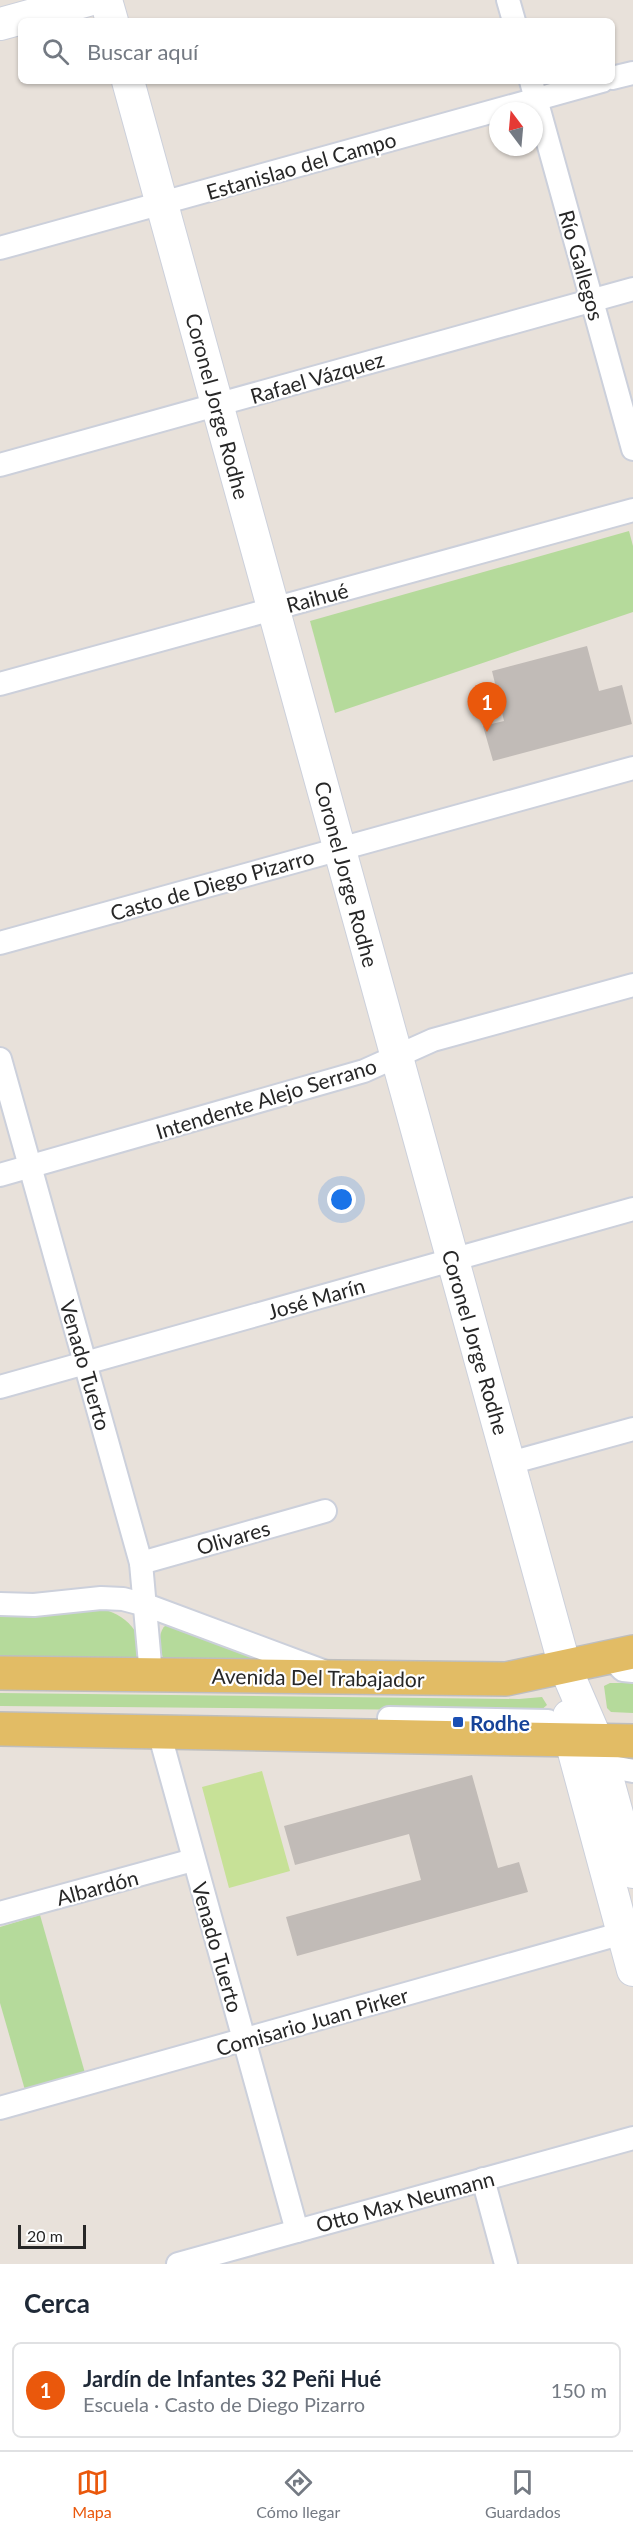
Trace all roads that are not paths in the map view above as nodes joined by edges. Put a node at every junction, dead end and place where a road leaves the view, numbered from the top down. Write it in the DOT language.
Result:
graph roads {
  1 [pos="88,0"];
  2 [pos="106,0"];
  3 [pos="508,0"];
  4 [pos="22,18"];
  5 [pos="111,18"];
  6 [pos="513,18"];
  7 [pos="18,19"];
  8 [pos="0,24"];
  9 [pos="633,73"];
  10 [pos="615,77"];
  11 [pos="129,84"];
  12 [pos="579,84"];
  13 [pos="533,90"];
  14 [pos="162,203"];
  15 [pos="0,248"];
  16 [pos="633,289"];
  17 [pos="592,300"];
  18 [pos="217,405"];
  19 [pos="633,449"];
  20 [pos="0,465"];
  21 [pos="633,510"];
  22 [pos="274,609"];
  23 [pos="0,684"];
  24 [pos="633,768"];
  25 [pos="340,849"];
  26 [pos="0,943"];
  27 [pos="633,986"];
  28 [pos="397,1056"];
  29 [pos="0,1059"];
  30 [pos="30,1166"];
  31 [pos="0,1175"];
  32 [pos="633,1209"];
  33 [pos="453,1260"];
  34 [pos="86,1363"];
  35 [pos="0,1387"];
  36 [pos="633,1429"];
  37 [pos="510,1463"];
  38 [pos="325,1511"];
  39 [pos="141,1563"];
  40 [pos="0,1604"];
  41 [pos="146,1605"];
  42 [pos="627,1657"];
  43 [pos="566,1667"];
  44 [pos="0,1673"];
  45 [pos="151,1675"];
  46 [pos="342,1677"];
  47 [pos="389,1727"];
  48 [pos="0,1729"];
  49 [pos="159,1732"];
  50 [pos="633,1741"];
  51 [pos="596,1756"];
  52 [pos="193,1860"];
  53 [pos="633,1872"];
  54 [pos="0,1913"];
  55 [pos="623,1933"];
  56 [pos="633,1970"];
  57 [pos="244,2040"];
  58 [pos="0,2108"];
  59 [pos="633,2138"];
  60 [pos="483,2179"];
  61 [pos="297,2231"];
  62 [pos="178,2264"];
  63 [pos="506,2264"];
  1 -- 4 [label="main road"];
  2 -- 5 [label="main road"];
  3 -- 6 [label="street"];
  7 -- 8 [label="main road"];
  9 -- 10 [label="street"];
  11 -- 14 [label="main road, Coronel Jorge Rodhe"];
  12 -- 13 [label="street, Estanislao del Campo"];
  13 -- 14 [label="street, Estanislao del Campo"];
  13 -- 17 [label="street, Río Gallegos"];
  14 -- 15 [label="street, Estanislao del Campo"];
  14 -- 18 [label="main road, Coronel Jorge Rodhe"];
  16 -- 17 [label="street, Rafael Vázquez"];
  17 -- 18 [label="street, Rafael Vázquez"];
  17 -- 19 [label="street, Río Gallegos"];
  18 -- 20 [label="street, Rafael Vázquez"];
  18 -- 22 [label="main road, Coronel Jorge Rodhe"];
  21 -- 22 [label="street, Raihué"];
  22 -- 23 [label="street, Raihué"];
  22 -- 25 [label="main road, Coronel Jorge Rodhe"];
  24 -- 25 [label="street, Casto de Diego Pizarro"];
  25 -- 26 [label="street, Casto de Diego Pizarro"];
  25 -- 28 [label="main road, Coronel Jorge Rodhe"];
  27 -- 28 [label="street, Intendente Alejo Serrano"];
  28 -- 30 [label="street, Intendente Alejo Serrano"];
  28 -- 33 [label="main road, Coronel Jorge Rodhe"];
  29 -- 30 [label="street, Venado Tuerto"];
  30 -- 31 [label="street, Intendente Alejo Serrano"];
  30 -- 34 [label="street, Venado Tuerto"];
  32 -- 33 [label="street, José Marín"];
  33 -- 34 [label="street, José Marín"];
  33 -- 37 [label="main road, Coronel Jorge Rodhe"];
  34 -- 35 [label="street, José Marín"];
  34 -- 39 [label="street, Venado Tuerto"];
  36 -- 37 [label="street"];
  37 -- 43 [label="main road, Coronel Jorge Rodhe"];
  38 -- 39 [label="street, Olivares"];
  39 -- 41 [label="street, Venado Tuerto"];
  40 -- 41 [label="street"];
  41 -- 45 [label="street, Venado Tuerto"];
  41 -- 46 [label="street"];
  42 -- 43 [label="main road, Avenida Del Trabajador"];
  43 -- 46 [label="main road, Avenida Del Trabajador"];
  43 -- 51 [label="main road, Coronel Jorge Rodhe"];
  44 -- 45 [label="main road, Avenida Del Trabajador"];
  45 -- 46 [label="main road, Avenida Del Trabajador"];
  47 -- 47 [label="street"];
  48 -- 49 [label="main road"];
  49 -- 51 [label="main road"];
  49 -- 52 [label="street, Venado Tuerto"];
  50 -- 51 [label="main road"];
  51 -- 53 [label="main road, Coronel Jorge Rodhe"];
  51 -- 55 [label="main road, Coronel Jorge Rodhe"];
  52 -- 54 [label="street, Albardón"];
  52 -- 57 [label="street, Venado Tuerto"];
  55 -- 56 [label="main road, Coronel Jorge Rodhe"];
  55 -- 57 [label="street, Comisario Juan Pirker"];
  57 -- 58 [label="street, Comisario Juan Pirker"];
  57 -- 61 [label="street, Venado Tuerto"];
  59 -- 60 [label="street, Otto Max Neumann"];
  60 -- 61 [label="street, Otto Max Neumann"];
  60 -- 63 [label="street"];
  61 -- 62 [label="street, Otto Max Neumann"];
}
